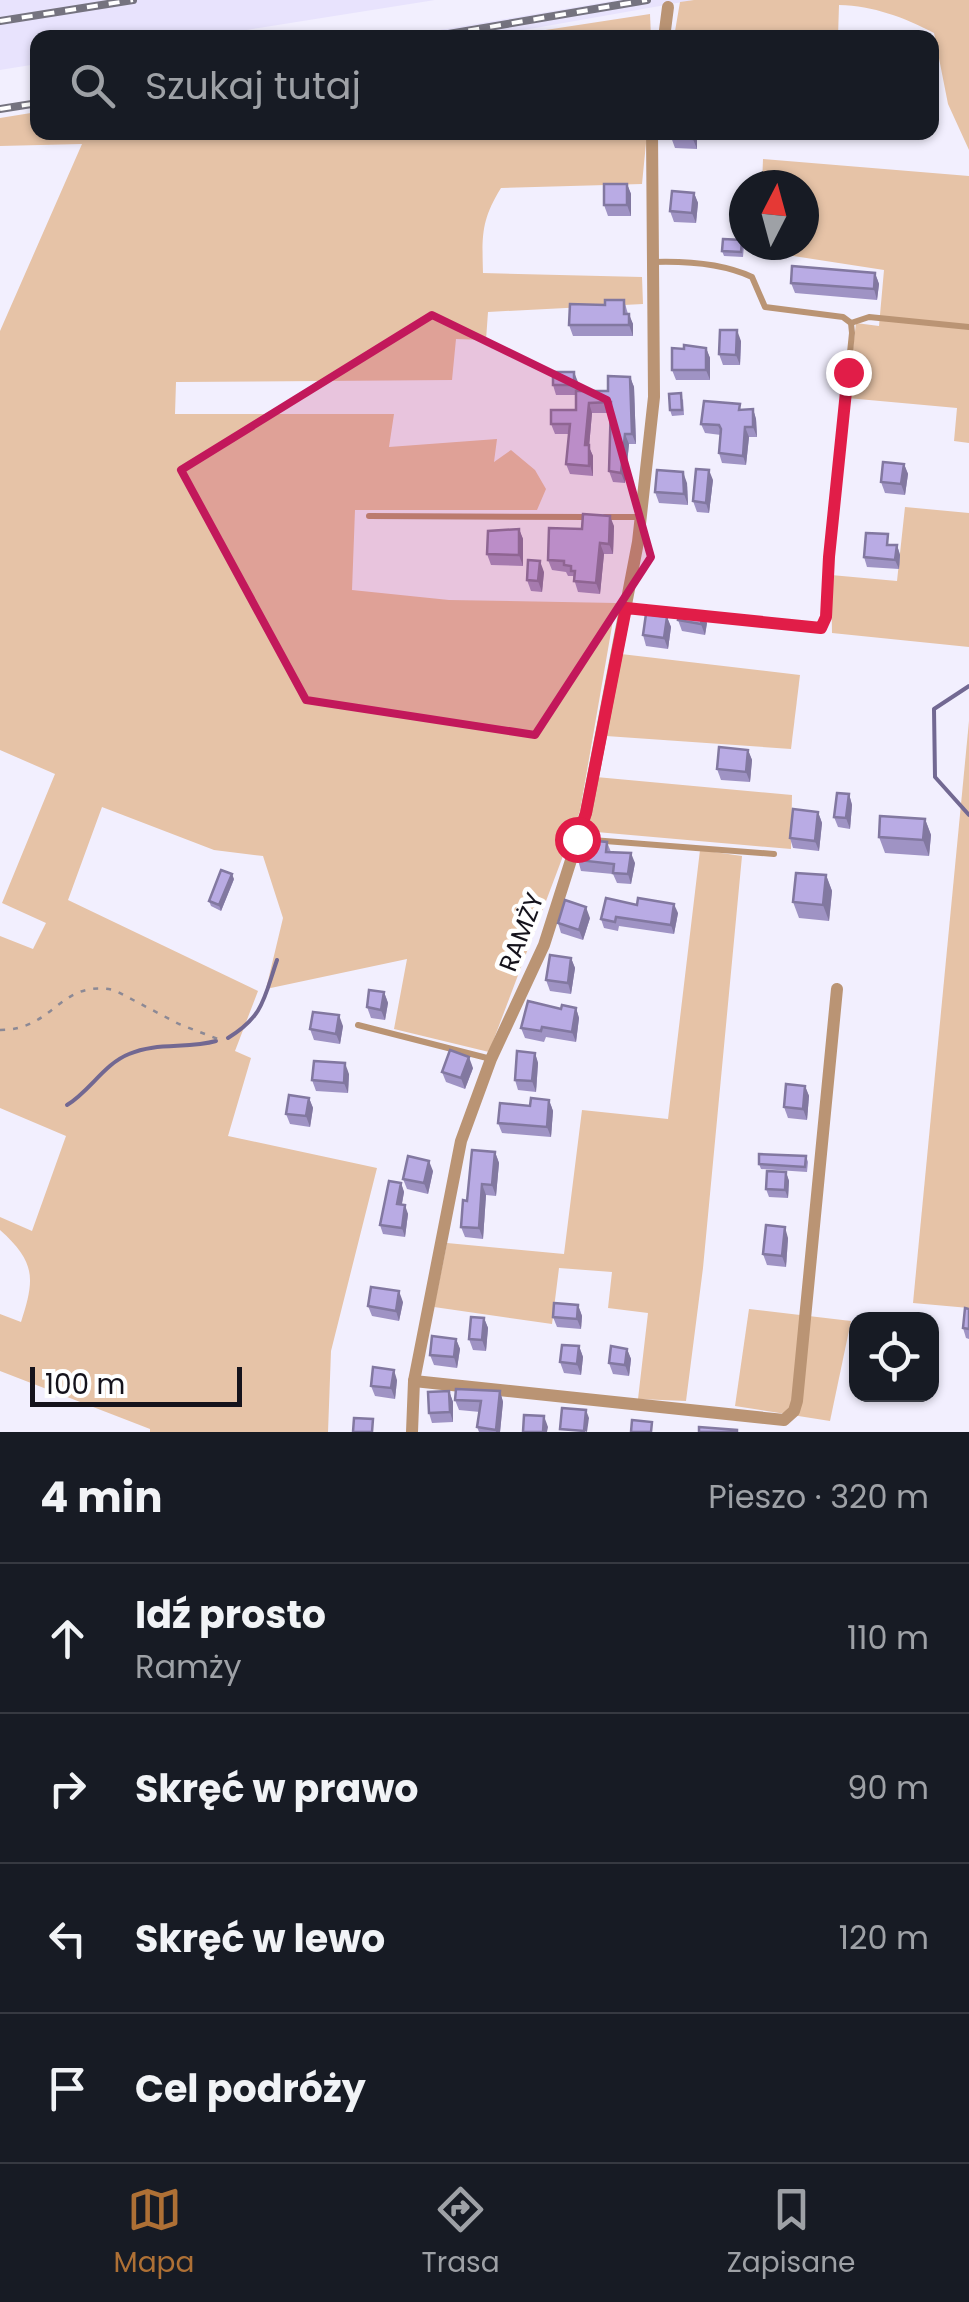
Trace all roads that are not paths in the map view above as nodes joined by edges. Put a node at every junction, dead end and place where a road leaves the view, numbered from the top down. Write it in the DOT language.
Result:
graph roads {
  1 [pos="668,7"];
  2 [pos="665,30"];
  3 [pos="652,140"];
  4 [pos="652,262"];
  5 [pos="851,323"];
  6 [pos="969,326"];
  7 [pos="369,516"];
  8 [pos="641,517"];
  9 [pos="626,608"];
  10 [pos="577,839"];
  11 [pos="774,854"];
  12 [pos="838,989"];
  13 [pos="358,1026"];
  14 [pos="491,1059"];
  15 [pos="414,1381"];
  16 [pos="766,1425"];
  17 [pos="412,1432"];
  1 -- 2 [label="street"];
  3 -- 4 [label="street, RAMŻY"];
  4 -- 5 [label="lane"];
  4 -- 8 [label="street, RAMŻY"];
  5 -- 6 [label="lane"];
  5 -- 9 [label="lane"];
  7 -- 8 [label="lane"];
  8 -- 9 [label="street, RAMŻY"];
  9 -- 10 [label="street, RAMŻY"];
  10 -- 11 [label="lane"];
  10 -- 14 [label="street, RAMŻY"];
  12 -- 16 [label="street"];
  13 -- 14 [label="lane"];
  14 -- 15 [label="street, RAMŻY"];
  15 -- 16 [label="street"];
  15 -- 17 [label="street, RAMŻY"];
}
